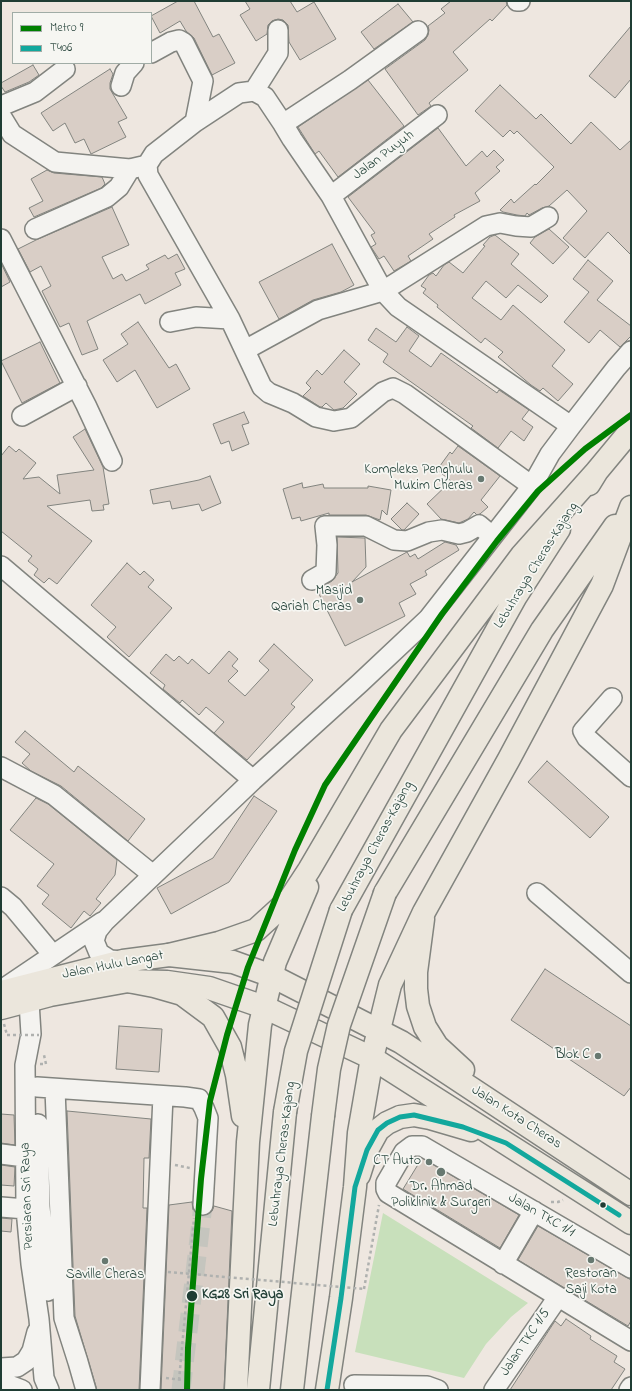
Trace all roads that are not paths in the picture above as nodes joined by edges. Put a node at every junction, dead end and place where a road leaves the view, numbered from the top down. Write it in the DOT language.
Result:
graph roads {
  1 [pos="516,1"];
  2 [pos="520,1"];
  3 [pos="278,30"];
  4 [pos="418,31"];
  5 [pos="152,52"];
  6 [pos="133,64"];
  7 [pos="65,69"];
  8 [pos="121,86"];
  9 [pos="254,91"];
  10 [pos="1,106"];
  11 [pos="437,115"];
  12 [pos="1,116"];
  13 [pos="195,122"];
  14 [pos="283,124"];
  15 [pos="6,141"];
  16 [pos="139,167"];
  17 [pos="331,196"];
  18 [pos="548,217"];
  19 [pos="35,229"];
  20 [pos="1,239"];
  21 [pos="383,291"];
  22 [pos="230,319"];
  23 [pos="170,322"];
  24 [pos="245,350"];
  25 [pos="631,351"];
  26 [pos="77,386"];
  27 [pos="22,416"];
  28 [pos="571,426"];
  29 [pos="631,430"];
  30 [pos="112,461"];
  31 [pos="597,471"];
  32 [pos="532,486"];
  33 [pos="631,504"];
  34 [pos="631,507"];
  35 [pos="492,536"];
  36 [pos="1,566"];
  37 [pos="312,580"];
  38 [pos="612,698"];
  39 [pos="1,767"];
  40 [pos="631,776"];
  41 [pos="253,780"];
  42 [pos="331,833"];
  43 [pos="153,874"];
  44 [pos="537,892"];
  45 [pos="1,897"];
  46 [pos="424,912"];
  47 [pos="105,920"];
  48 [pos="53,955"];
  49 [pos="169,955"];
  50 [pos="126,971"];
  51 [pos="631,973"];
  52 [pos="272,976"];
  53 [pos="1,991"];
  54 [pos="29,1002"];
  55 [pos="264,1007"];
  56 [pos="1,1008"];
  57 [pos="378,1031"];
  58 [pos="35,1034"];
  59 [pos="372,1058"];
  60 [pos="46,1088"];
  61 [pos="163,1096"];
  62 [pos="518,1120"];
  63 [pos="248,1142"];
  64 [pos="506,1143"];
  65 [pos="1,1154"];
  66 [pos="25,1157"];
  67 [pos="355,1187"];
  68 [pos="631,1194"];
  69 [pos="1,1207"];
  70 [pos="26,1209"];
  71 [pos="199,1211"];
  72 [pos="534,1211"];
  73 [pos="631,1223"];
  74 [pos="503,1264"];
  75 [pos="631,1268"];
  76 [pos="558,1297"];
  77 [pos="39,1319"];
  78 [pos="631,1341"];
  79 [pos="1,1368"];
  80 [pos="1,1382"];
  81 [pos="354,1385"];
  82 [pos="631,1387"];
  83 [pos="22,1390"];
  84 [pos="49,1390"];
  85 [pos="56,1390"];
  86 [pos="86,1390"];
  87 [pos="150,1390"];
  88 [pos="236,1390"];
  89 [pos="258,1390"];
  90 [pos="292,1390"];
  91 [pos="327,1390"];
  92 [pos="438,1390"];
  93 [pos="494,1390"];
  94 [pos="629,1390"];
  1 -- 2 [label="street"];
  3 -- 9 [label="street"];
  4 -- 14 [label="street"];
  5 -- 13 [label="street"];
  6 -- 8 [label="street"];
  7 -- 10 [label="street"];
  9 -- 13 [label="street"];
  9 -- 14 [label="street"];
  11 -- 17 [label="street, Jalan Puyuh"];
  12 -- 15 [label="street"];
  13 -- 16 [label="street"];
  14 -- 17 [label="street"];
  15 -- 16 [label="street"];
  16 -- 19 [label="street"];
  16 -- 22 [label="street"];
  17 -- 21 [label="street"];
  18 -- 21 [label="street"];
  20 -- 26 [label="street"];
  21 -- 24 [label="street"];
  21 -- 28 [label="street"];
  22 -- 23 [label="street"];
  22 -- 24 [label="street"];
  24 -- 32 [label="street"];
  25 -- 28 [label="street"];
  26 -- 27 [label="street"];
  26 -- 30 [label="street"];
  28 -- 32 [label="street"];
  29 -- 31 [label="main road, Lebuhraya Cheras–Kajang"];
  31 -- 42 [label="main road"];
  31 -- 89 [label="main road, Lebuhraya Cheras–Kajang, bridge"];
  32 -- 35 [label="street"];
  33 -- 90 [label="main road, bridge"];
  34 -- 46 [label="main road"];
  35 -- 37 [label="street"];
  35 -- 41 [label="street"];
  36 -- 41 [label="street"];
  38 -- 40 [label="street"];
  39 -- 43 [label="street"];
  41 -- 43 [label="street"];
  42 -- 49 [label="main road"];
  42 -- 52 [label="main road"];
  43 -- 47 [label="street"];
  44 -- 51 [label="street"];
  45 -- 48 [label="street"];
  46 -- 57 [label="main road"];
  46 -- 62 [label="main road"];
  47 -- 48 [label="street"];
  47 -- 50 [label="street"];
  48 -- 53 [label="street"];
  49 -- 50 [label="main road, Jalan Hulu Langat"];
  49 -- 52 [label="main road, Jalan Hulu Langat"];
  50 -- 53 [label="main road, Jalan Hulu Langat"];
  50 -- 54 [label="main road, Jalan Hulu Langat"];
  50 -- 55 [label="main road, Jalan Hulu Langat"];
  50 -- 63 [label="main road"];
  52 -- 55 [label="main road"];
  52 -- 57 [label="main road, Jalan Hulu Langat"];
  54 -- 56 [label="main road, Jalan Hulu Langat"];
  54 -- 58 [label="street, Persiaran Sri Raya"];
  55 -- 59 [label="main road, Jalan Hulu Langat"];
  55 -- 63 [label="main road"];
  57 -- 59 [label="main road"];
  57 -- 62 [label="main road, Jalan Kota Cheras"];
  58 -- 60 [label="street"];
  58 -- 66 [label="street, Persiaran Sri Raya"];
  59 -- 64 [label="main road, Jalan Kota Cheras"];
  59 -- 67 [label="main road"];
  60 -- 61 [label="street"];
  60 -- 85 [label="street, Persiaran Sri Raya"];
  60 -- 86 [label="street"];
  61 -- 71 [label="street"];
  61 -- 87 [label="street"];
  62 -- 68 [label="main road, Jalan Kota Cheras"];
  63 -- 88 [label="main road"];
  64 -- 67 [label="main road"];
  64 -- 73 [label="main road, Jalan Kota Cheras"];
  65 -- 66 [label="street"];
  66 -- 70 [label="street, Persiaran Sri Raya"];
  67 -- 91 [label="main road"];
  69 -- 70 [label="street"];
  70 -- 77 [label="street, Persiaran Sri Raya"];
  72 -- 74 [label="street"];
  72 -- 74 [label="street, Jalan TKC 1/1"];
  72 -- 75 [label="street, Jalan TKC 1/1"];
  74 -- 76 [label="street"];
  76 -- 78 [label="street"];
  76 -- 93 [label="street, Jalan TKC 1/5"];
  77 -- 79 [label="street"];
  77 -- 84 [label="street, Persiaran Sri Raya"];
  80 -- 83 [label="street"];
  81 -- 92 [label="street"];
  82 -- 94 [label="street"];
}
